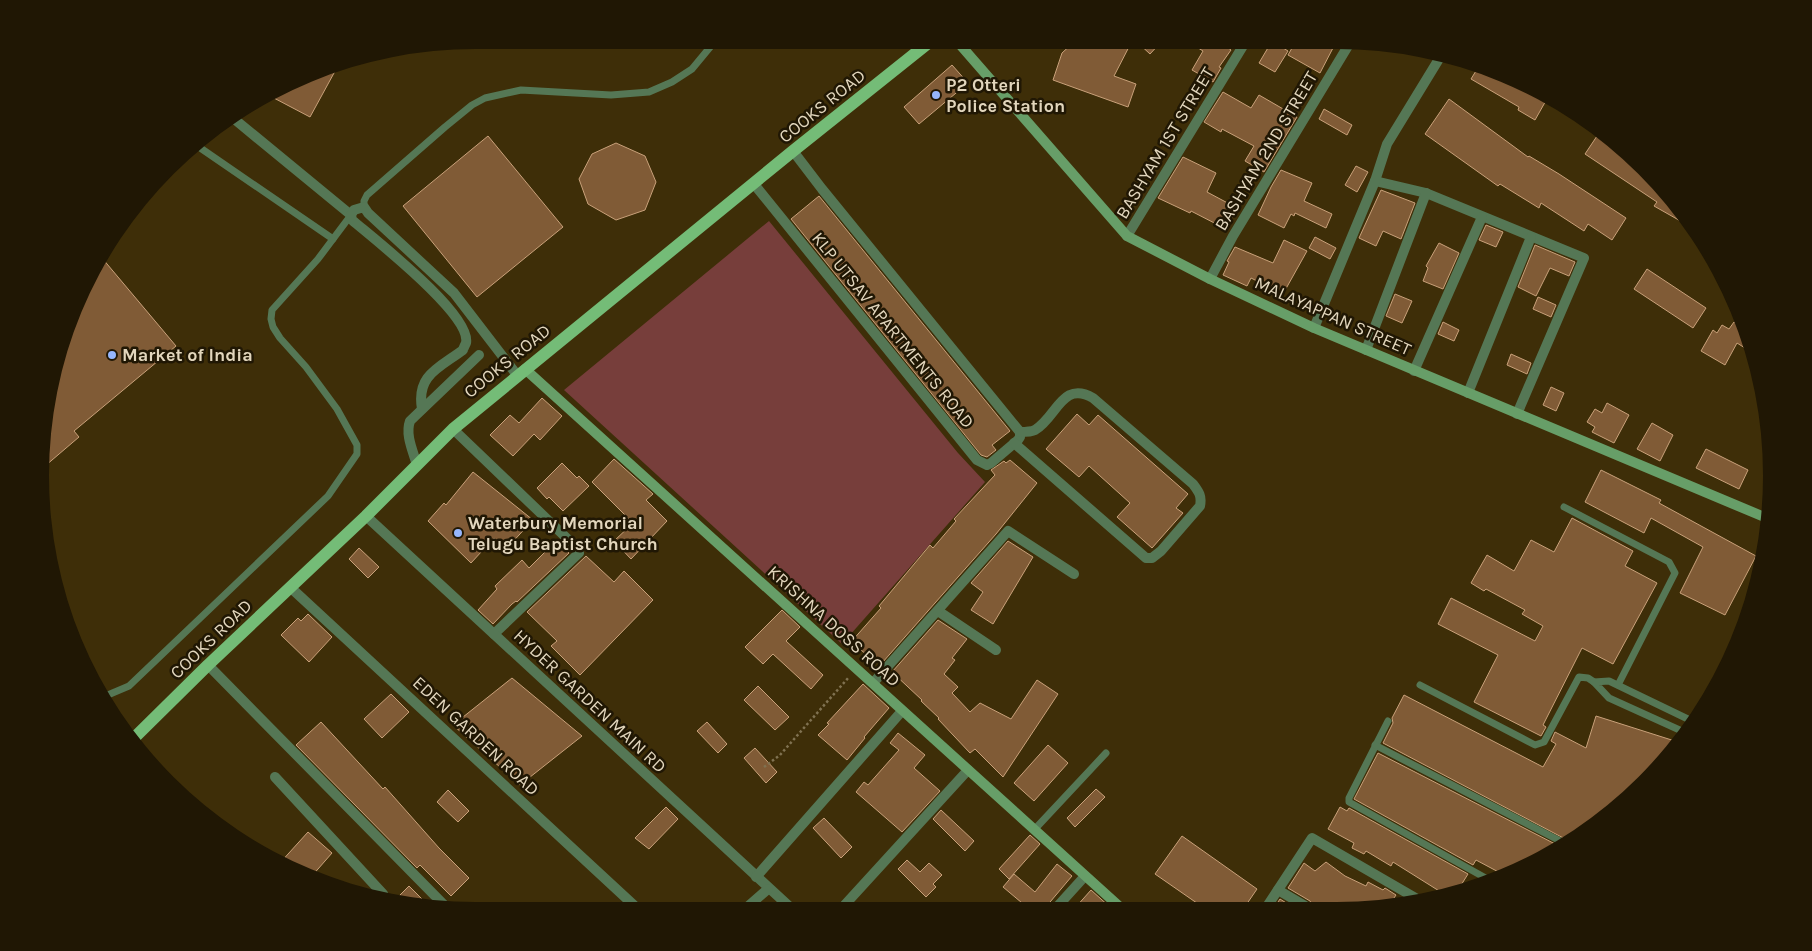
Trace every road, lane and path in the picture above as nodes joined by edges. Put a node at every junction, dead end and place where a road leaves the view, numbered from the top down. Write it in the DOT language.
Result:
graph roads {
  1 [pos="709,49"];
  2 [pos="921,49"];
  3 [pos="964,49"];
  4 [pos="1241,49"];
  5 [pos="1346,49"];
  6 [pos="1438,61"];
  7 [pos="237,122"];
  8 [pos="202,149"];
  9 [pos="793,151"];
  10 [pos="1375,181"];
  11 [pos="754,184"];
  12 [pos="1426,193"];
  13 [pos="364,207"];
  14 [pos="351,215"];
  15 [pos="1482,217"];
  16 [pos="1127,236"];
  17 [pos="1530,237"];
  18 [pos="333,239"];
  19 [pos="1210,279"];
  20 [pos="1314,328"];
  21 [pos="1366,350"];
  22 [pos="479,355"];
  23 [pos="1414,371"];
  24 [pos="521,372"];
  25 [pos="1468,393"];
  26 [pos="422,409"];
  27 [pos="1517,414"];
  28 [pos="454,429"];
  29 [pos="1020,432"];
  30 [pos="1014,443"];
  31 [pos="417,465"];
  32 [pos="1564,507"];
  33 [pos="366,516"];
  34 [pos="1761,516"];
  35 [pos="1074,574"];
  36 [pos="290,587"];
  37 [pos="938,611"];
  38 [pos="494,634"];
  39 [pos="996,650"];
  40 [pos="208,665"];
  41 [pos="857,669"];
  42 [pos="1594,682"];
  43 [pos="873,683"];
  44 [pos="1420,685"];
  45 [pos="1618,685"];
  46 [pos="109,694"];
  47 [pos="902,711"];
  48 [pos="1687,719"];
  49 [pos="1388,721"];
  50 [pos="1679,730"];
  51 [pos="137,735"];
  52 [pos="1375,745"];
  53 [pos="1106,753"];
  54 [pos="764,767"];
  55 [pos="968,770"];
  56 [pos="275,777"];
  57 [pos="1034,830"];
  58 [pos="1558,840"];
  59 [pos="756,876"];
  60 [pos="1085,876"];
  61 [pos="1484,876"];
  62 [pos="768,889"];
  63 [pos="1278,890"];
  64 [pos="381,891"];
  65 [pos="1409,896"];
  66 [pos="440,900"];
  67 [pos="630,902"];
  68 [pos="753,902"];
  69 [pos="784,902"];
  70 [pos="847,902"];
  71 [pos="1061,902"];
  72 [pos="1114,902"];
  73 [pos="1270,902"];
  74 [pos="1297,902"];
  1 -- 13 [label="lane"];
  2 -- 9 [label="main road, COOKS ROAD"];
  3 -- 16 [label="street, MALAYAPPAN STREET"];
  4 -- 16 [label="street, BASHYAM 1ST STREET"];
  5 -- 19 [label="street, BASHYAM 2ND STREET"];
  6 -- 10 [label="street"];
  7 -- 14 [label="street"];
  8 -- 18 [label="lane"];
  9 -- 11 [label="main road, COOKS ROAD"];
  9 -- 29 [label="street, KLP UTSAV APARTMENTS ROAD"];
  10 -- 12 [label="street"];
  10 -- 20 [label="street"];
  11 -- 24 [label="main road, COOKS ROAD"];
  11 -- 30 [label="street, KLP UTSAV APARTMENTS ROAD"];
  12 -- 15 [label="street"];
  12 -- 21 [label="street"];
  13 -- 14 [label="street"];
  13 -- 24 [label="street"];
  14 -- 18 [label="lane"];
  14 -- 26 [label="street"];
  15 -- 17 [label="street"];
  15 -- 23 [label="street"];
  16 -- 19 [label="street, MALAYAPPAN STREET"];
  17 -- 25 [label="street"];
  17 -- 27 [label="street"];
  18 -- 46 [label="lane"];
  19 -- 20 [label="street, MALAYAPPAN STREET"];
  20 -- 21 [label="street, MALAYAPPAN STREET"];
  21 -- 23 [label="street, MALAYAPPAN STREET"];
  22 -- 26 [label="street"];
  23 -- 25 [label="street, MALAYAPPAN STREET"];
  24 -- 28 [label="main road, COOKS ROAD"];
  24 -- 41 [label="street, KRISHNA DOSS ROAD"];
  25 -- 27 [label="street, MALAYAPPAN STREET"];
  26 -- 31 [label="street"];
  27 -- 34 [label="street, MALAYAPPAN STREET"];
  28 -- 31 [label="main road, COOKS ROAD"];
  28 -- 38 [label="street"];
  29 -- 30 [label="street, KLP UTSAV APARTMENTS ROAD"];
  29 -- 30 [label="street"];
  31 -- 33 [label="main road, COOKS ROAD"];
  32 -- 45 [label="lane"];
  33 -- 36 [label="main road, COOKS ROAD"];
  33 -- 38 [label="street, HYDER GARDEN MAIN RD"];
  35 -- 37 [label="street"];
  36 -- 40 [label="main road, COOKS ROAD"];
  36 -- 67 [label="street, EDEN GARDEN ROAD"];
  37 -- 39 [label="street"];
  37 -- 43 [label="street"];
  38 -- 59 [label="street, HYDER GARDEN MAIN RD"];
  40 -- 51 [label="main road, COOKS ROAD"];
  40 -- 66 [label="street"];
  41 -- 43 [label="street, KRISHNA DOSS ROAD"];
  41 -- 54 [label="path"];
  42 -- 44 [label="lane"];
  42 -- 45 [label="lane"];
  42 -- 50 [label="lane"];
  43 -- 47 [label="street, KRISHNA DOSS ROAD"];
  45 -- 48 [label="lane"];
  47 -- 55 [label="street, KRISHNA DOSS ROAD"];
  47 -- 59 [label="street"];
  49 -- 52 [label="lane"];
  52 -- 58 [label="lane"];
  52 -- 61 [label="lane"];
  53 -- 57 [label="lane"];
  55 -- 57 [label="street, KRISHNA DOSS ROAD"];
  55 -- 70 [label="street"];
  56 -- 64 [label="street"];
  57 -- 60 [label="street, KRISHNA DOSS ROAD"];
  59 -- 62 [label="street, HYDER GARDEN MAIN RD"];
  60 -- 71 [label="street"];
  60 -- 72 [label="street, KRISHNA DOSS ROAD"];
  62 -- 68 [label="street"];
  62 -- 69 [label="street, HYDER GARDEN MAIN RD"];
  63 -- 65 [label="street"];
  63 -- 73 [label="street"];
  63 -- 74 [label="street"];
}
